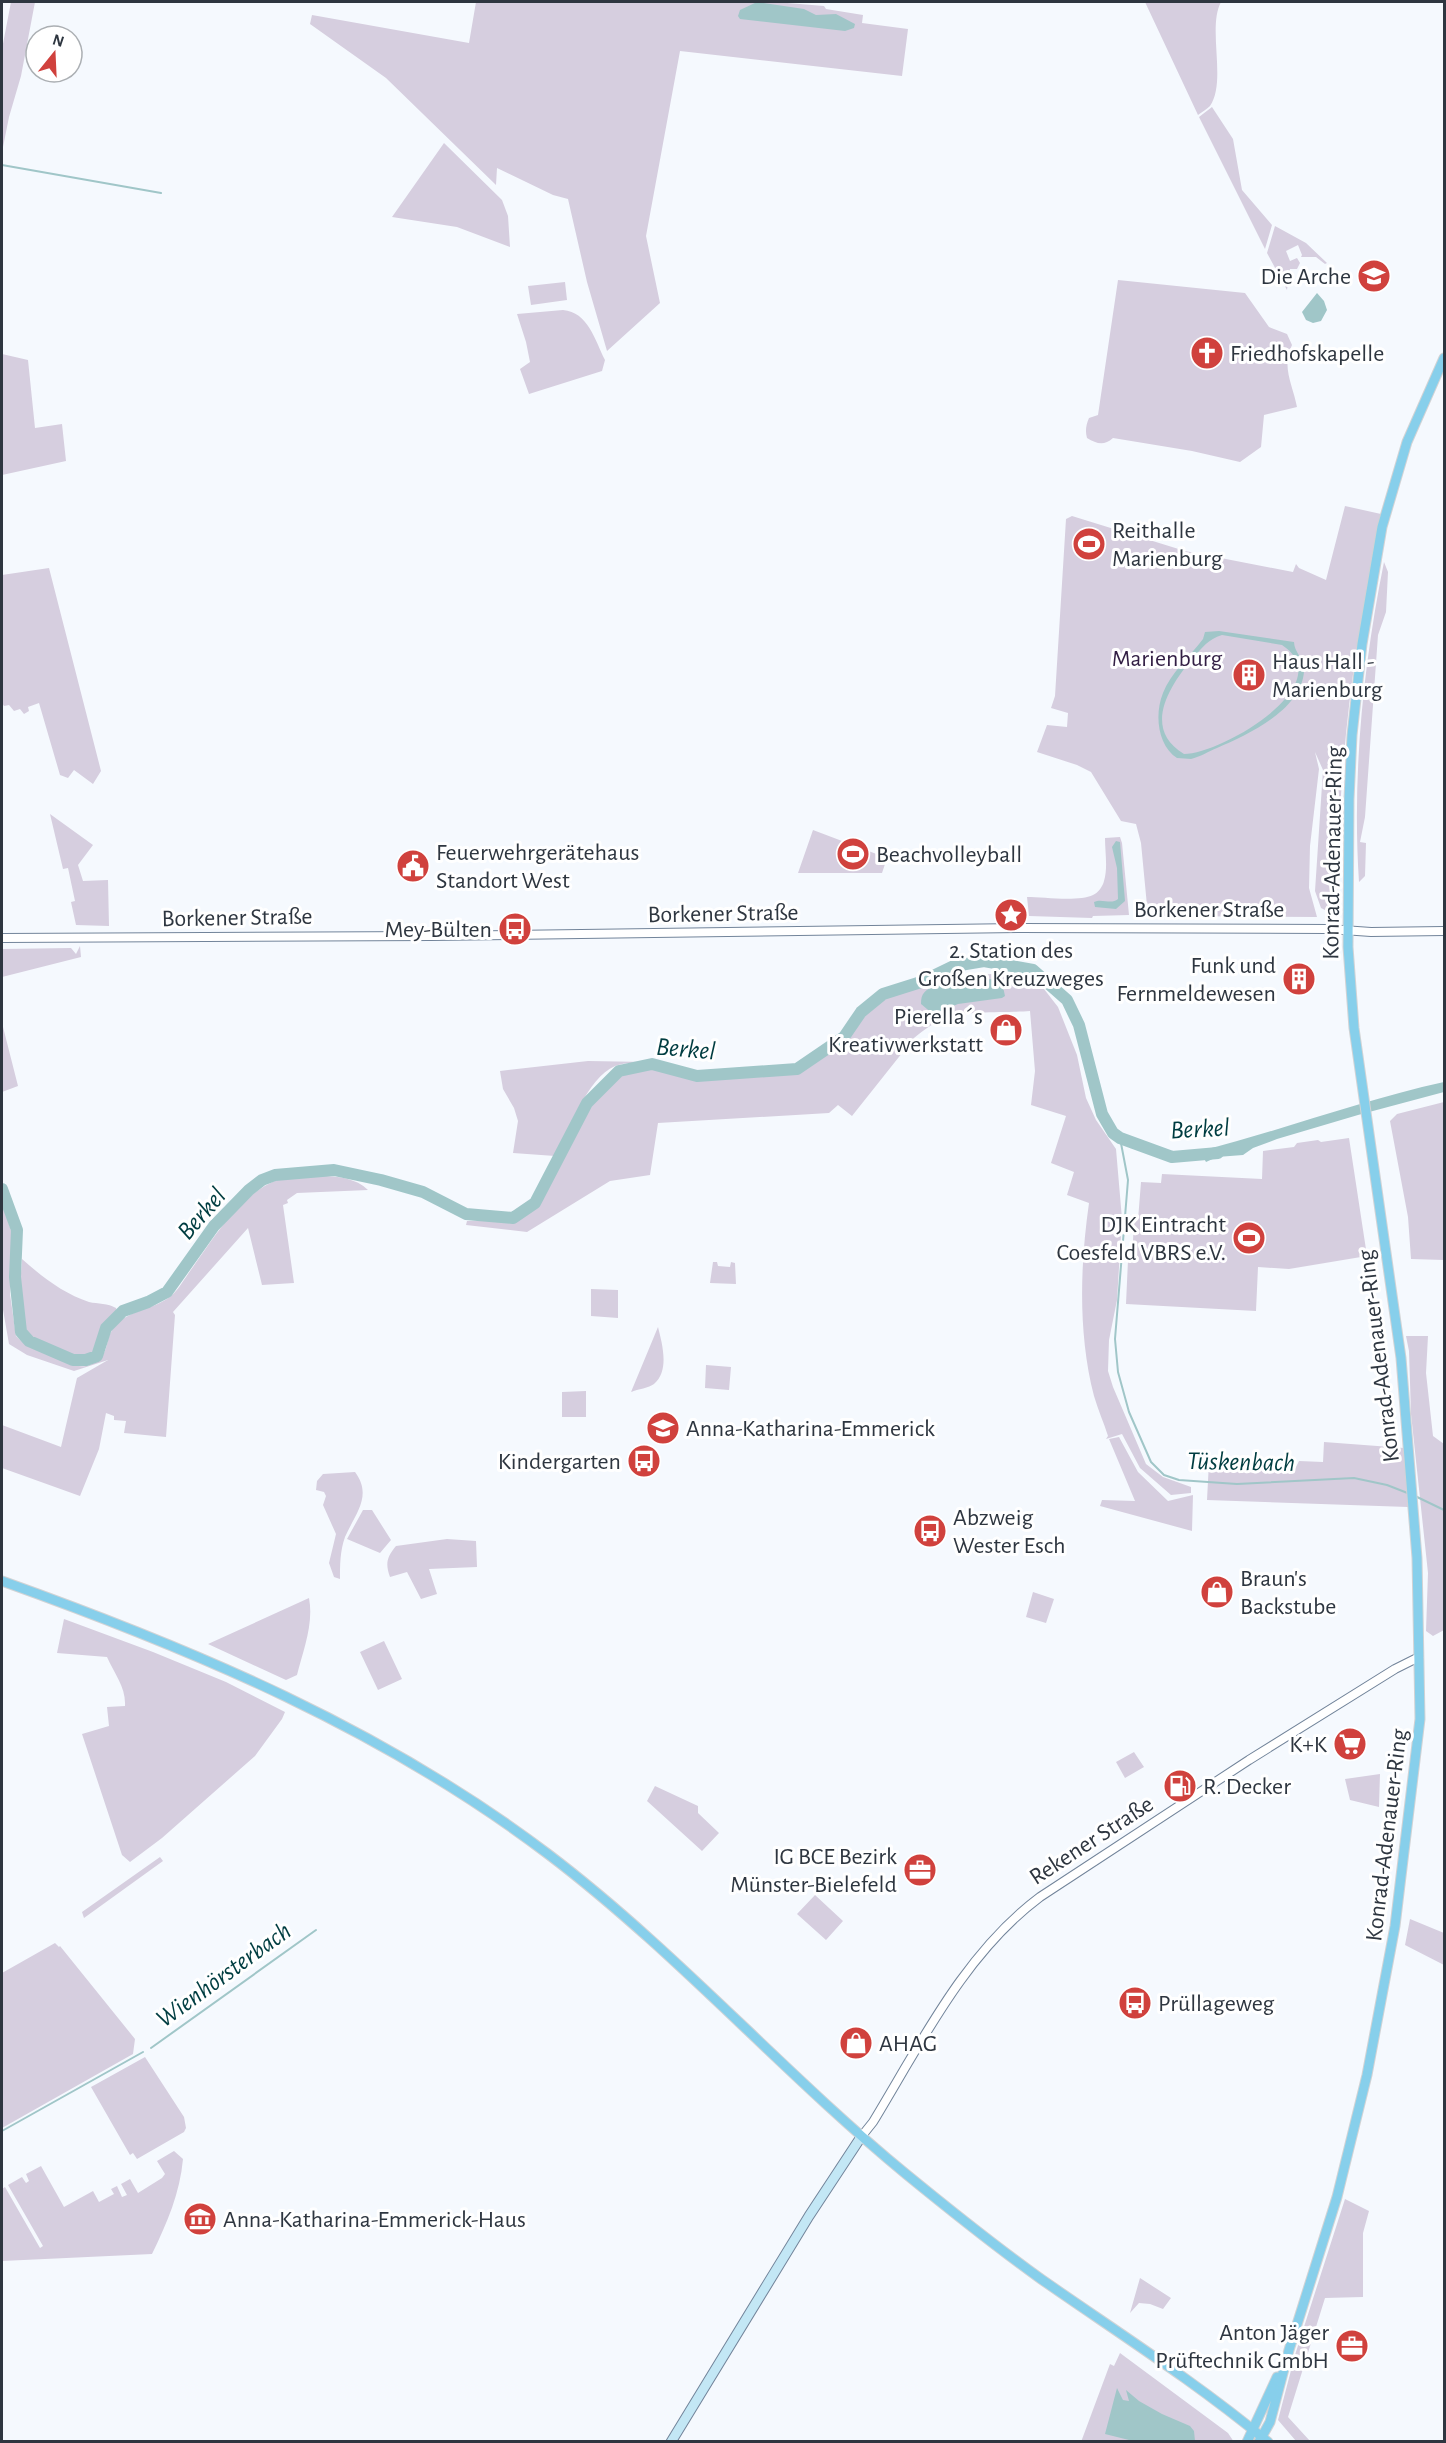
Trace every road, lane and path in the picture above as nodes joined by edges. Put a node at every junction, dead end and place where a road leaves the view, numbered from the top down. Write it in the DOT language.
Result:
graph roads {
  1 [pos="1444,358"];
  2 [pos="1349,930"];
  3 [pos="1444,931"];
  4 [pos="2,938"];
  5 [pos="2,1581"];
  6 [pos="1419,1657"];
  7 [pos="861,2137"];
  8 [pos="1289,2350"];
  9 [pos="1252,2430"];
  10 [pos="1263,2440"];
  11 [pos="671,2442"];
  12 [pos="1246,2442"];
  1 -- 2 [label="main road, Konrad-Adenauer-Ring"];
  2 -- 3 [label="street, Borkener Straße"];
  2 -- 4 [label="street, Borkener Straße"];
  2 -- 6 [label="main road, Konrad-Adenauer-Ring"];
  5 -- 7 [label="main road"];
  6 -- 7 [label="street, Rekener Straße"];
  6 -- 8 [label="main road, Konrad-Adenauer-Ring"];
  7 -- 9 [label="main road"];
  7 -- 11 [label="main road"];
  8 -- 9 [label="main road"];
  8 -- 10 [label="main road"];
  9 -- 10 [label="main road"];
  9 -- 12 [label="main road"];
}
